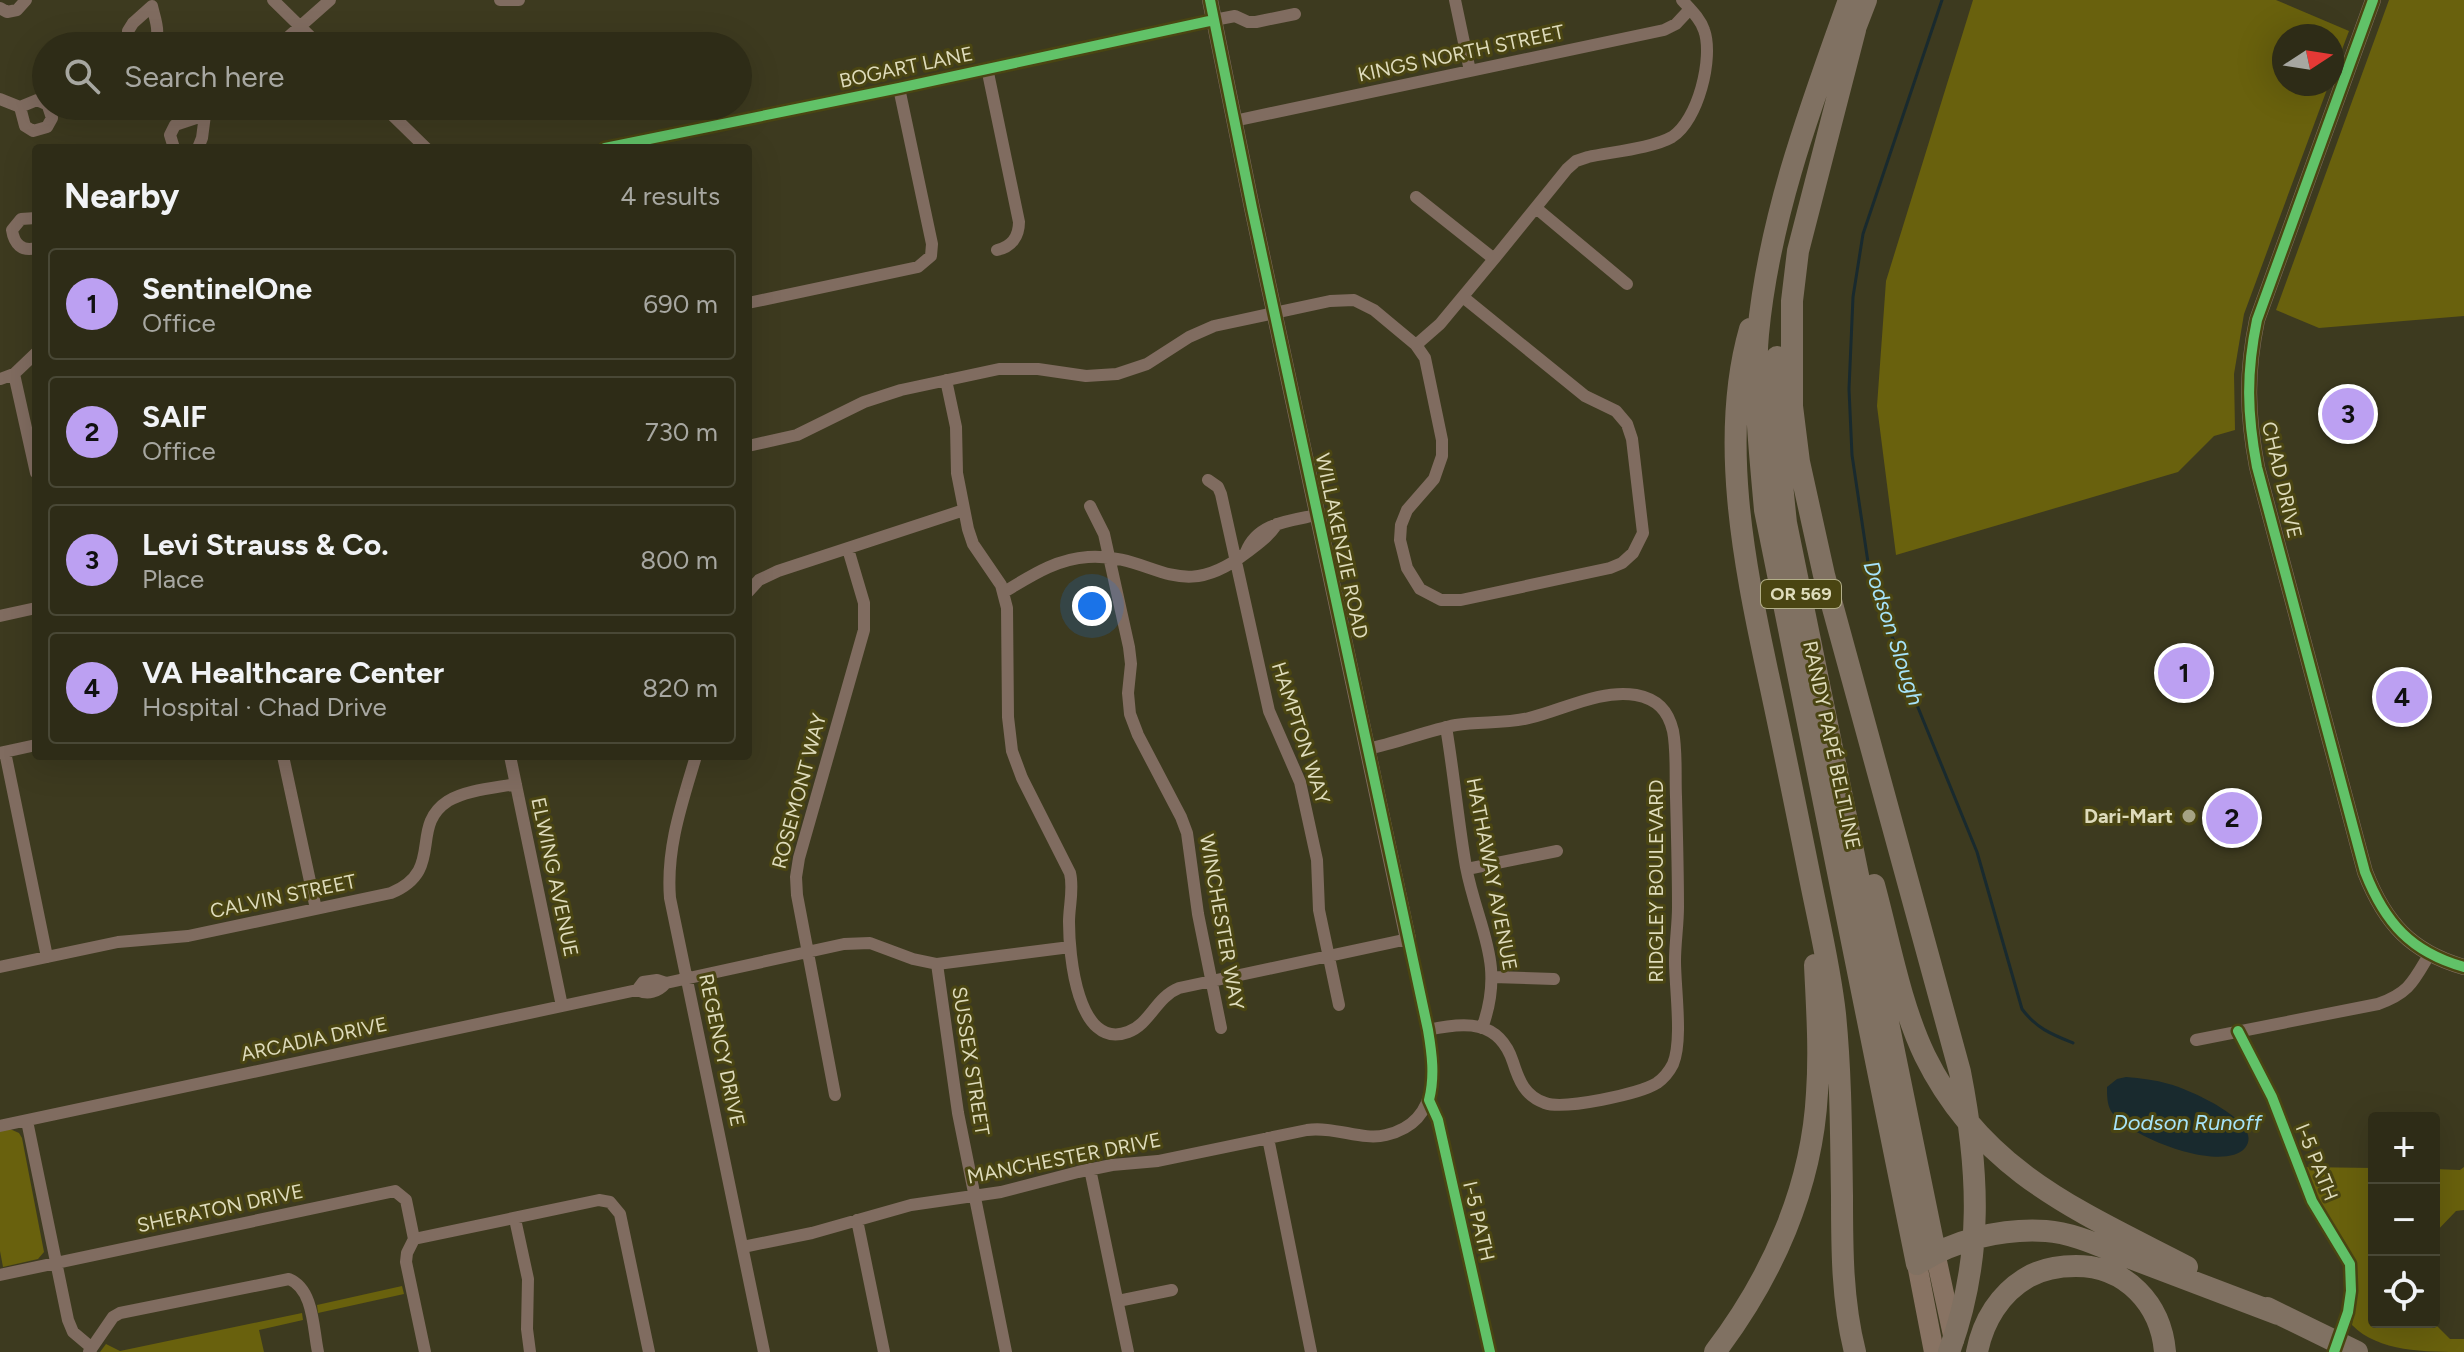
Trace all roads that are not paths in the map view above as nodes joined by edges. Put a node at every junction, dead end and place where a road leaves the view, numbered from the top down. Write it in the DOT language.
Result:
graph roads {
  1 [pos="26,0"];
  2 [pos="273,0"];
  3 [pos="330,0"];
  4 [pos="1210,0"];
  5 [pos="1455,0"];
  6 [pos="1849,0"];
  7 [pos="1866,0"];
  8 [pos="2373,0"];
  9 [pos="151,3"];
  10 [pos="1686,4"];
  11 [pos="0,8"];
  12 [pos="1295,14"];
  13 [pos="1214,20"];
  14 [pos="300,26"];
  15 [pos="1855,30"];
  16 [pos="128,32"];
  17 [pos="157,32"];
  18 [pos="293,32"];
  19 [pos="306,32"];
  20 [pos="987,68"];
  21 [pos="1470,71"];
  22 [pos="899,88"];
  23 [pos="0,99"];
  24 [pos="32,101"];
  25 [pos="20,107"];
  26 [pos="752,118"];
  27 [pos="51,120"];
  28 [pos="186,120"];
  29 [pos="206,120"];
  30 [pos="396,120"];
  31 [pos="742,120"];
  32 [pos="1234,121"];
  33 [pos="172,144"];
  34 [pos="200,144"];
  35 [pos="419,144"];
  36 [pos="625,144"];
  37 [pos="1416,197"];
  38 [pos="1536,208"];
  39 [pos="32,218"];
  40 [pos="6,232"];
  41 [pos="32,249"];
  42 [pos="997,250"];
  43 [pos="1494,259"];
  44 [pos="1627,284"];
  45 [pos="1463,297"];
  46 [pos="1763,298"];
  47 [pos="752,302"];
  48 [pos="1274,313"];
  49 [pos="1416,345"];
  50 [pos="32,357"];
  51 [pos="14,374"];
  52 [pos="0,379"];
  53 [pos="946,380"];
  54 [pos="752,445"];
  55 [pos="32,455"];
  56 [pos="1208,480"];
  57 [pos="1090,506"];
  58 [pos="964,510"];
  59 [pos="1317,515"];
  60 [pos="848,549"];
  61 [pos="1110,557"];
  62 [pos="1236,562"];
  63 [pos="752,588"];
  64 [pos="1004,592"];
  65 [pos="32,609"];
  66 [pos="0,616"];
  67 [pos="1667,691"];
  68 [pos="1657,703"];
  69 [pos="1446,727"];
  70 [pos="32,746"];
  71 [pos="1367,749"];
  72 [pos="2,752"];
  73 [pos="284,760"];
  74 [pos="511,760"];
  75 [pos="695,760"];
  76 [pos="516,784"];
  77 [pos="1848,821"];
  78 [pos="1557,851"];
  79 [pos="1467,869"];
  80 [pos="1813,891"];
  81 [pos="316,909"];
  82 [pos="1408,939"];
  83 [pos="1070,947"];
  84 [pos="807,952"];
  85 [pos="2429,955"];
  86 [pos="1329,956"];
  87 [pos="47,957"];
  88 [pos="937,964"];
  89 [pos="0,967"];
  90 [pos="2464,967"];
  91 [pos="1493,977"];
  92 [pos="686,979"];
  93 [pos="1554,979"];
  94 [pos="1212,981"];
  95 [pos="1339,1005"];
  96 [pos="562,1006"];
  97 [pos="1221,1028"];
  98 [pos="1482,1028"];
  99 [pos="1428,1030"];
  100 [pos="2196,1040"];
  101 [pos="835,1095"];
  102 [pos="1429,1100"];
  103 [pos="27,1121"];
  104 [pos="0,1126"];
  105 [pos="1268,1138"];
  106 [pos="1090,1169"];
  107 [pos="975,1196"];
  108 [pos="515,1219"];
  109 [pos="857,1220"];
  110 [pos="414,1239"];
  111 [pos="743,1247"];
  112 [pos="1926,1258"];
  113 [pos="56,1263"];
  114 [pos="0,1275"];
  115 [pos="1172,1290"];
  116 [pos="1118,1301"];
  117 [pos="2278,1314"];
  118 [pos="2343,1346"];
  119 [pos="91,1350"];
  120 [pos="318,1352"];
  121 [pos="425,1352"];
  122 [pos="530,1352"];
  123 [pos="649,1352"];
  124 [pos="764,1352"];
  125 [pos="884,1352"];
  126 [pos="1006,1352"];
  127 [pos="1128,1352"];
  128 [pos="1311,1352"];
  129 [pos="1715,1352"];
  130 [pos="1855,1352"];
  131 [pos="1934,1352"];
  132 [pos="1949,1352"];
  133 [pos="1956,1352"];
  134 [pos="1977,1352"];
  135 [pos="2165,1352"];
  1 -- 11 [label="street"];
  2 -- 14 [label="street"];
  3 -- 14 [label="street"];
  4 -- 13 [label="street, WILLAKENZIE ROAD"];
  5 -- 21 [label="street"];
  6 -- 46 [label="highway, RANDY PAPÉ BELTLINE / OR 569"];
  7 -- 15 [label="highway, RANDY PAPÉ BELTLINE / OR 569"];
  8 -- 85 [label="street, CHAD DRIVE"];
  9 -- 16 [label="street"];
  9 -- 17 [label="street"];
  10 -- 21 [label="street, KINGS NORTH STREET"];
  10 -- 38 [label="street"];
  12 -- 13 [label="street, BOGART LANE"];
  13 -- 20 [label="street, BOGART LANE"];
  13 -- 32 [label="street, WILLAKENZIE ROAD"];
  14 -- 18 [label="street"];
  14 -- 19 [label="street"];
  15 -- 77 [label="highway, RANDY PAPÉ BELTLINE / OR 569"];
  15 -- 132 [label="highway"];
  20 -- 22 [label="street, BOGART LANE"];
  20 -- 42 [label="street, BOGART LANE"];
  21 -- 32 [label="street, KINGS NORTH STREET"];
  22 -- 26 [label="street, BOGART LANE"];
  22 -- 47 [label="street"];
  23 -- 25 [label="street"];
  24 -- 25 [label="street"];
  25 -- 27 [label="street"];
  28 -- 33 [label="street"];
  29 -- 34 [label="street"];
  30 -- 35 [label="street"];
  31 -- 36 [label="street, BOGART LANE"];
  32 -- 48 [label="street, WILLAKENZIE ROAD"];
  37 -- 43 [label="street"];
  38 -- 43 [label="street"];
  38 -- 44 [label="street"];
  39 -- 40 [label="street"];
  40 -- 41 [label="street"];
  43 -- 45 [label="street"];
  45 -- 49 [label="street"];
  45 -- 49 [label="street"];
  46 -- 80 [label="highway"];
  46 -- 112 [label="highway, RANDY PAPÉ BELTLINE / OR 569"];
  48 -- 49 [label="street"];
  48 -- 53 [label="street"];
  48 -- 59 [label="street, WILLAKENZIE ROAD"];
  50 -- 51 [label="street"];
  51 -- 52 [label="street"];
  51 -- 55 [label="street"];
  53 -- 54 [label="street"];
  53 -- 58 [label="street"];
  56 -- 62 [label="street, HAMPTON WAY"];
  57 -- 61 [label="street, WINCHESTER WAY"];
  58 -- 60 [label="street"];
  58 -- 64 [label="street"];
  59 -- 62 [label="street"];
  59 -- 71 [label="street, WILLAKENZIE ROAD"];
  60 -- 63 [label="street"];
  60 -- 84 [label="street, ROSEMONT WAY"];
  61 -- 62 [label="street"];
  61 -- 64 [label="street"];
  61 -- 94 [label="street, WINCHESTER WAY"];
  62 -- 86 [label="street, HAMPTON WAY"];
  64 -- 83 [label="street"];
  65 -- 66 [label="street"];
  67 -- 68 [label="street"];
  68 -- 69 [label="street"];
  68 -- 98 [label="street, RIDGLEY BOULEVARD"];
  69 -- 71 [label="street"];
  69 -- 79 [label="street, HATHAWAY AVENUE"];
  70 -- 72 [label="street"];
  71 -- 82 [label="street, WILLAKENZIE ROAD"];
  72 -- 87 [label="street"];
  73 -- 81 [label="street"];
  74 -- 76 [label="street, ELWING AVENUE"];
  75 -- 92 [label="street, REGENCY DRIVE"];
  76 -- 81 [label="street, CALVIN STREET"];
  76 -- 96 [label="street, ELWING AVENUE"];
  77 -- 112 [label="highway, RANDY PAPÉ BELTLINE / OR 569"];
  77 -- 117 [label="highway"];
  78 -- 79 [label="street"];
  79 -- 91 [label="street, HATHAWAY AVENUE"];
  80 -- 129 [label="highway"];
  80 -- 130 [label="highway"];
  81 -- 87 [label="street, CALVIN STREET"];
  82 -- 86 [label="street"];
  82 -- 99 [label="street, WILLAKENZIE ROAD"];
  83 -- 88 [label="street, ARCADIA DRIVE"];
  83 -- 94 [label="street"];
  84 -- 88 [label="street, ARCADIA DRIVE"];
  84 -- 92 [label="street, ARCADIA DRIVE"];
  84 -- 101 [label="street, ROSEMONT WAY"];
  85 -- 90 [label="street"];
  85 -- 100 [label="street"];
  86 -- 94 [label="street"];
  86 -- 95 [label="street, HAMPTON WAY"];
  87 -- 89 [label="street, CALVIN STREET"];
  88 -- 107 [label="street, SUSSEX STREET"];
  91 -- 93 [label="street"];
  91 -- 98 [label="street, HATHAWAY AVENUE"];
  92 -- 96 [label="street, ARCADIA DRIVE"];
  92 -- 111 [label="street, REGENCY DRIVE"];
  94 -- 97 [label="street, WINCHESTER WAY"];
  96 -- 103 [label="street, ARCADIA DRIVE"];
  98 -- 99 [label="street"];
  99 -- 102 [label="street, WILLAKENZIE ROAD"];
  102 -- 105 [label="street, MANCHESTER DRIVE"];
  103 -- 104 [label="street, ARCADIA DRIVE"];
  103 -- 113 [label="street"];
  105 -- 106 [label="street, MANCHESTER DRIVE"];
  105 -- 128 [label="street"];
  106 -- 107 [label="street, MANCHESTER DRIVE"];
  106 -- 116 [label="street"];
  107 -- 109 [label="street, MANCHESTER DRIVE"];
  107 -- 126 [label="street, SUSSEX STREET"];
  108 -- 110 [label="street"];
  108 -- 122 [label="street"];
  108 -- 123 [label="street"];
  109 -- 111 [label="street, MANCHESTER DRIVE"];
  109 -- 125 [label="street"];
  110 -- 113 [label="street, SHERATON DRIVE"];
  110 -- 121 [label="street"];
  111 -- 124 [label="street, REGENCY DRIVE"];
  112 -- 117 [label="highway"];
  112 -- 131 [label="main road, RANDY PAPÉ BELTLINE / OR 569"];
  112 -- 133 [label="main road, RANDY PAPÉ BELTLINE / OR 569"];
  113 -- 114 [label="street, SHERATON DRIVE"];
  113 -- 119 [label="street"];
  115 -- 116 [label="street"];
  116 -- 127 [label="street"];
  117 -- 118 [label="highway"];
  119 -- 120 [label="street"];
  134 -- 135 [label="highway"];
}
